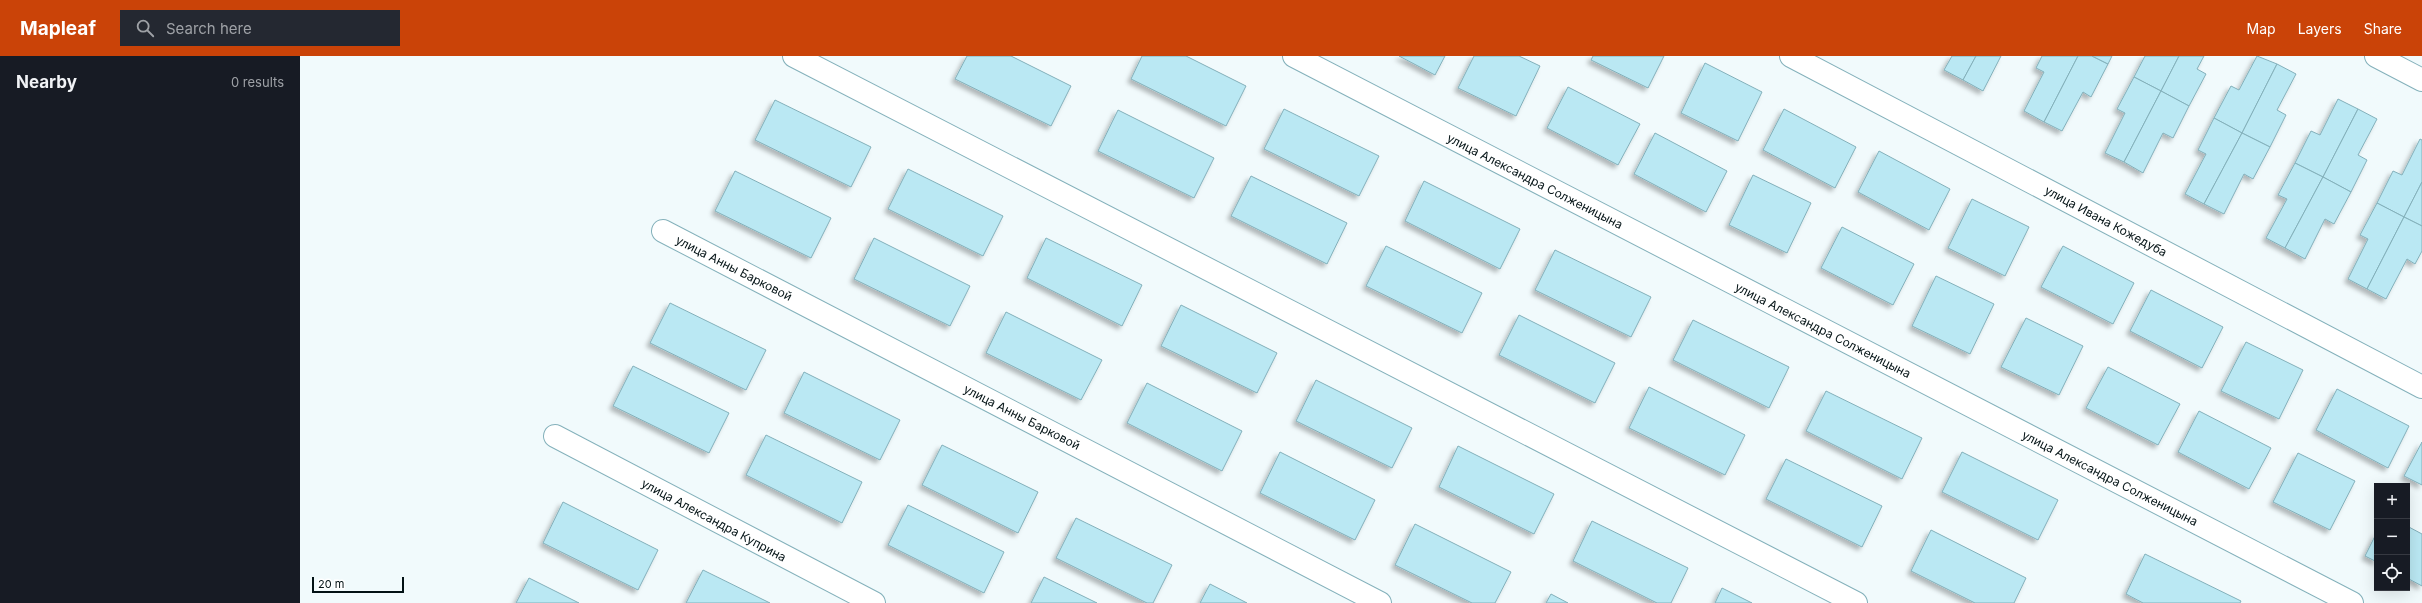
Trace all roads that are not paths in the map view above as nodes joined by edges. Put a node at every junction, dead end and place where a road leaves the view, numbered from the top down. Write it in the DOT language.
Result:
graph roads {
  1 [pos="794,56"];
  2 [pos="1294,56"];
  3 [pos="1791,56"];
  4 [pos="2376,56"];
  5 [pos="2422,80"];
  6 [pos="663,231"];
  7 [pos="2422,387"];
  8 [pos="555,436"];
  9 [pos="874,603"];
  10 [pos="1380,603"];
  11 [pos="1856,603"];
  12 [pos="2352,603"];
  1 -- 11 [label="street"];
  2 -- 12 [label="street, улица Александра Солженицына"];
  3 -- 7 [label="street, улица Ивана Кожедуба"];
  4 -- 5 [label="street"];
  6 -- 10 [label="street, улица Анны Барковой"];
  8 -- 9 [label="street, улица Александра Куприна"];
}
